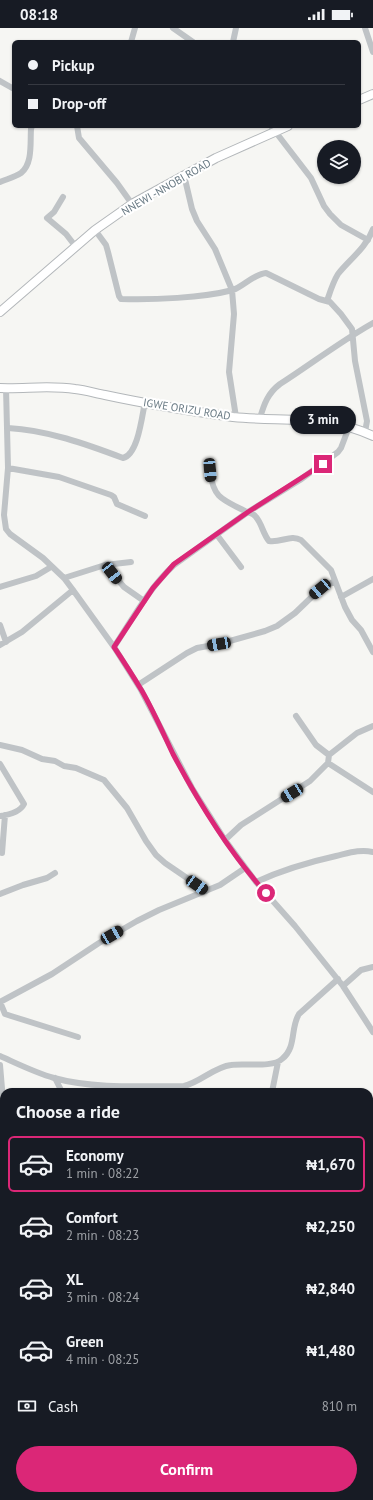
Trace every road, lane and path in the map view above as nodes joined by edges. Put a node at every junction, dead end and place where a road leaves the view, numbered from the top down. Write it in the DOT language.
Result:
graph roads {
  1 [pos="135,28"];
  2 [pos="173,28"];
  3 [pos="236,28"];
  4 [pos="365,28"];
  5 [pos="132,40"];
  6 [pos="190,40"];
  7 [pos="233,40"];
  8 [pos="373,52"];
  9 [pos="0,81"];
  10 [pos="12,88"];
  11 [pos="373,94"];
  12 [pos="361,99"];
  13 [pos="32,128"];
  14 [pos="77,128"];
  15 [pos="273,129"];
  16 [pos="184,175"];
  17 [pos="0,182"];
  18 [pos="63,197"];
  19 [pos="132,204"];
  20 [pos="373,229"];
  21 [pos="95,230"];
  22 [pos="368,240"];
  23 [pos="76,247"];
  24 [pos="232,290"];
  25 [pos="327,300"];
  26 [pos="0,312"];
  27 [pos="373,322"];
  28 [pos="353,334"];
  29 [pos="3,388"];
  30 [pos="144,402"];
  31 [pos="236,417"];
  32 [pos="260,418"];
  33 [pos="349,426"];
  34 [pos="8,428"];
  35 [pos="369,434"];
  36 [pos="8,468"];
  37 [pos="210,470"];
  38 [pos="248,512"];
  39 [pos="145,516"];
  40 [pos="2,525"];
  41 [pos="217,535"];
  42 [pos="131,562"];
  43 [pos="105,564"];
  44 [pos="51,567"];
  45 [pos="241,567"];
  46 [pos="64,578"];
  47 [pos="373,579"];
  48 [pos="335,581"];
  49 [pos="0,587"];
  50 [pos="74,590"];
  51 [pos="340,597"];
  52 [pos="144,601"];
  53 [pos="0,624"];
  54 [pos="3,644"];
  55 [pos="114,647"];
  56 [pos="373,652"];
  57 [pos="138,685"];
  58 [pos="296,716"];
  59 [pos="373,726"];
  60 [pos="0,747"];
  61 [pos="328,756"];
  62 [pos="328,763"];
  63 [pos="0,764"];
  64 [pos="373,792"];
  65 [pos="3,816"];
  66 [pos="225,840"];
  67 [pos="373,852"];
  68 [pos="2,853"];
  69 [pos="245,868"];
  70 [pos="55,873"];
  71 [pos="256,882"];
  72 [pos="206,891"];
  73 [pos="0,894"];
  74 [pos="373,967"];
  75 [pos="338,979"];
  76 [pos="343,986"];
  77 [pos="0,1002"];
  78 [pos="373,1032"];
  79 [pos="78,1037"];
  80 [pos="0,1056"];
  81 [pos="278,1062"];
  82 [pos="0,1065"];
  83 [pos="55,1078"];
  84 [pos="2,1088"];
  85 [pos="60,1088"];
  86 [pos="273,1088"];
  1 -- 5 [label="street"];
  2 -- 6 [label="street"];
  3 -- 7 [label="street"];
  4 -- 8 [label="street"];
  9 -- 10 [label="street"];
  11 -- 12 [label="main road"];
  13 -- 17 [label="street"];
  14 -- 19 [label="street"];
  15 -- 16 [label="main road, NNEWI -NNOBI ROAD"];
  15 -- 22 [label="street"];
  16 -- 19 [label="main road, NNEWI -NNOBI ROAD"];
  16 -- 24 [label="street"];
  18 -- 23 [label="street"];
  19 -- 21 [label="main road, NNEWI -NNOBI ROAD"];
  20 -- 22 [label="street"];
  21 -- 23 [label="main road, NNEWI -NNOBI ROAD"];
  21 -- 24 [label="street"];
  22 -- 25 [label="street"];
  23 -- 26 [label="main road, NNEWI -NNOBI ROAD"];
  24 -- 25 [label="street"];
  24 -- 31 [label="street"];
  25 -- 28 [label="street"];
  27 -- 28 [label="street"];
  28 -- 32 [label="street"];
  28 -- 35 [label="street"];
  29 -- 30 [label="main road, IGWE ORIZU ROAD"];
  29 -- 34 [label="street"];
  30 -- 31 [label="main road, IGWE ORIZU ROAD"];
  30 -- 34 [label="street"];
  31 -- 32 [label="main road, IGWE ORIZU ROAD"];
  32 -- 33 [label="main road, IGWE ORIZU ROAD"];
  33 -- 35 [label="main road, IGWE ORIZU ROAD"];
  33 -- 38 [label="street"];
  34 -- 36 [label="street"];
  36 -- 39 [label="street"];
  36 -- 40 [label="street"];
  37 -- 38 [label="street"];
  38 -- 41 [label="street"];
  38 -- 48 [label="street"];
  40 -- 44 [label="street"];
  41 -- 45 [label="street"];
  41 -- 52 [label="street"];
  42 -- 43 [label="street"];
  43 -- 46 [label="street"];
  43 -- 52 [label="street"];
  44 -- 46 [label="street"];
  44 -- 49 [label="street"];
  46 -- 50 [label="street"];
  47 -- 51 [label="street"];
  48 -- 51 [label="street"];
  48 -- 57 [label="street"];
  50 -- 54 [label="street"];
  50 -- 55 [label="street"];
  51 -- 56 [label="street"];
  52 -- 55 [label="street"];
  53 -- 54 [label="street"];
  55 -- 57 [label="street"];
  57 -- 66 [label="street"];
  58 -- 61 [label="street"];
  59 -- 61 [label="street"];
  60 -- 72 [label="street"];
  61 -- 62 [label="street"];
  62 -- 64 [label="street"];
  62 -- 66 [label="street"];
  63 -- 65 [label="street"];
  65 -- 68 [label="street"];
  66 -- 69 [label="street"];
  67 -- 71 [label="street"];
  69 -- 71 [label="street"];
  69 -- 72 [label="street"];
  70 -- 73 [label="street"];
  71 -- 75 [label="street"];
  72 -- 77 [label="street"];
  74 -- 76 [label="street"];
  75 -- 76 [label="street"];
  75 -- 81 [label="street"];
  76 -- 78 [label="street"];
  77 -- 79 [label="street"];
  80 -- 83 [label="street"];
  81 -- 83 [label="street"];
  81 -- 86 [label="street"];
  82 -- 84 [label="street"];
  83 -- 85 [label="street"];
}
